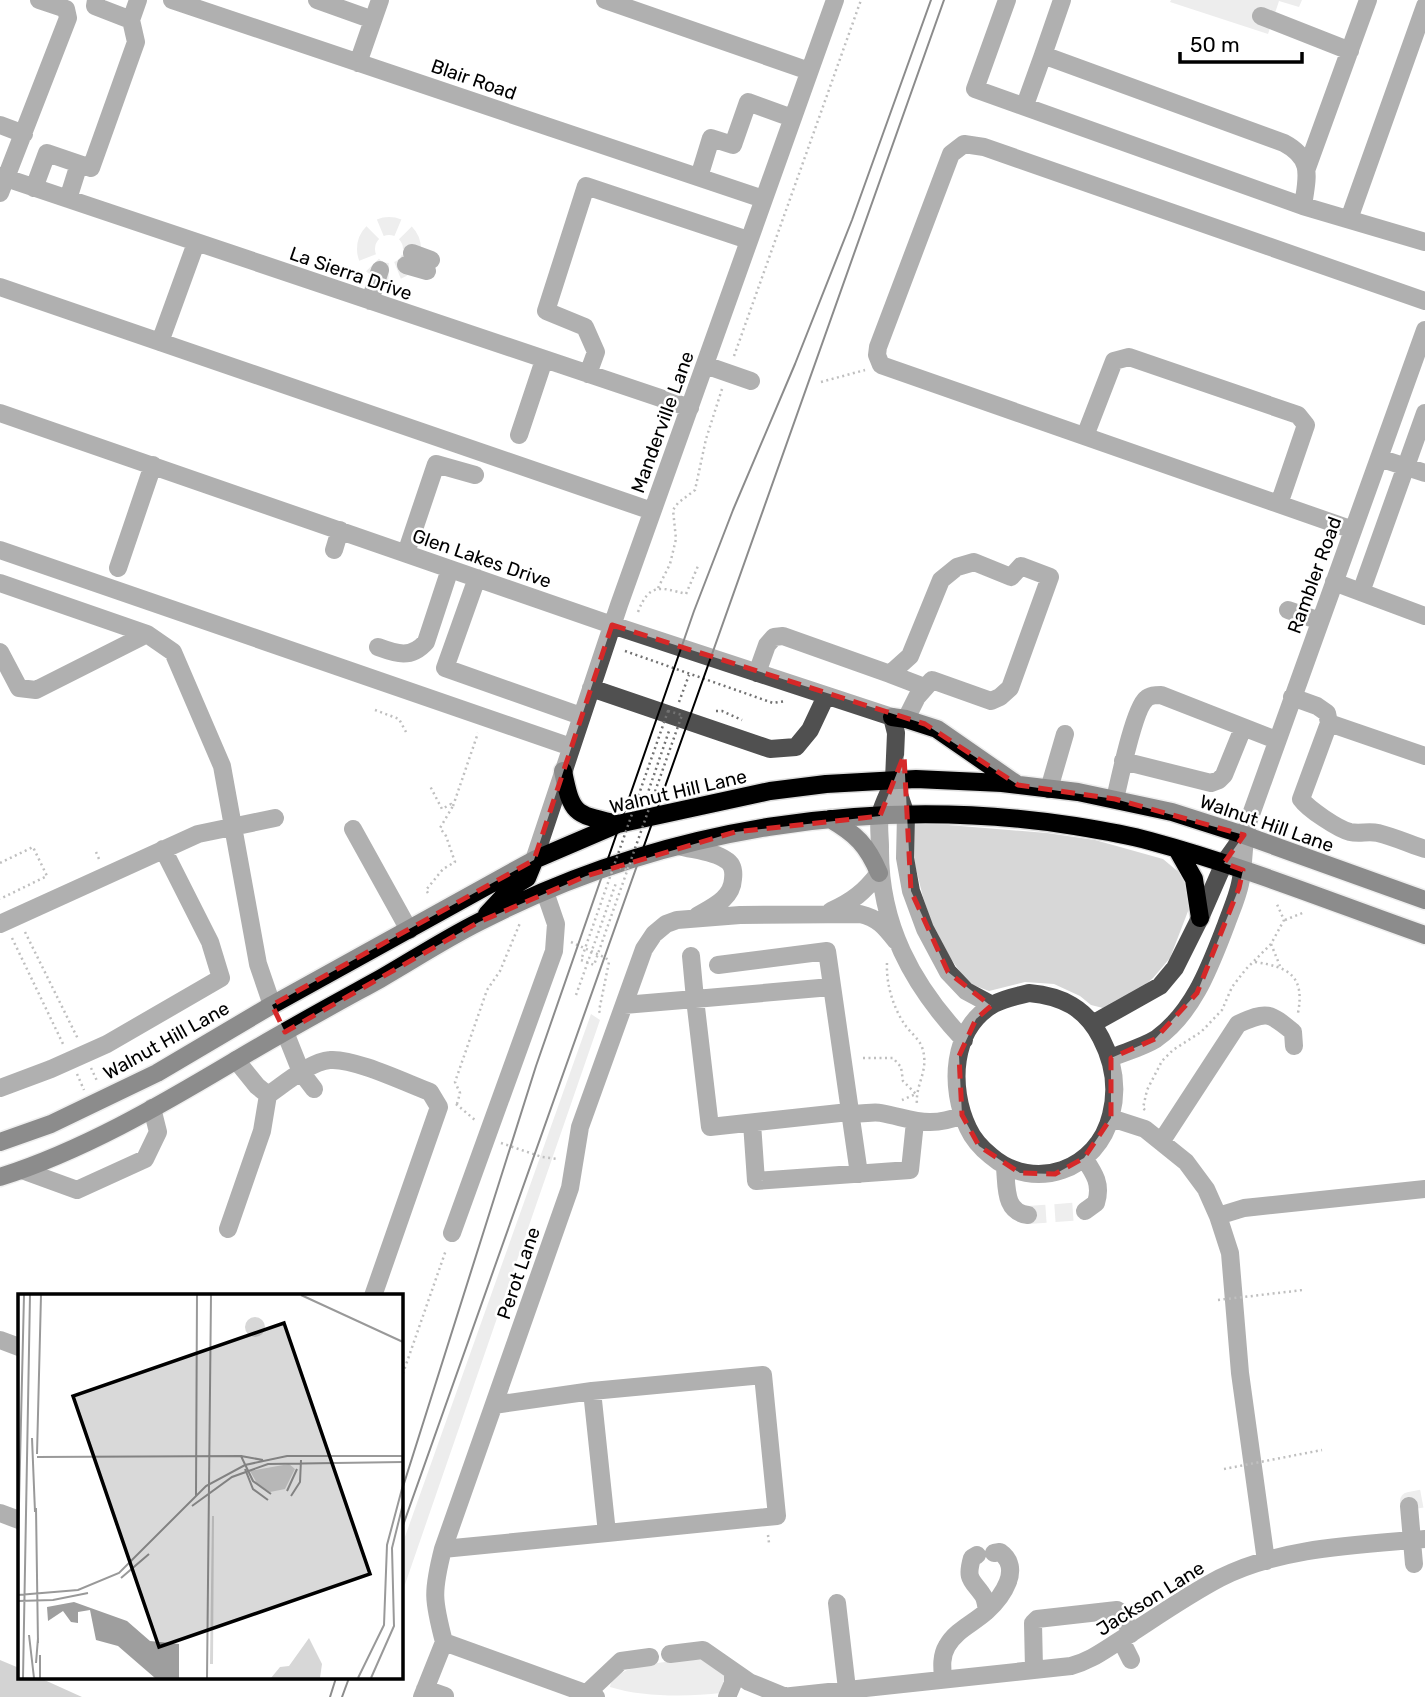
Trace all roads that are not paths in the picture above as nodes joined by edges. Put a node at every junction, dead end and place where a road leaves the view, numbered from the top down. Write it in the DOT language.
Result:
graph roads {
  1 [pos="39,0"];
  2 [pos="96,0"];
  3 [pos="138,0"];
  4 [pos="172,0"];
  5 [pos="317,0"];
  6 [pos="380,0"];
  7 [pos="835,0"];
  8 [pos="1007,0"];
  9 [pos="1062,0"];
  10 [pos="1368,0"];
  11 [pos="609,1"];
  12 [pos="1425,6"];
  13 [pos="1261,16"];
  14 [pos="373,19"];
  15 [pos="131,20"];
  16 [pos="1350,51"];
  17 [pos="1043,55"];
  18 [pos="358,63"];
  19 [pos="809,71"];
  20 [pos="1025,105"];
  21 [pos="792,118"];
  22 [pos="0,125"];
  23 [pos="24,134"];
  24 [pos="79,164"];
  25 [pos="1307,168"];
  26 [pos="699,177"];
  27 [pos="2,183"];
  28 [pos="34,188"];
  29 [pos="68,199"];
  30 [pos="763,199"];
  31 [pos="1303,206"];
  32 [pos="1349,219"];
  33 [pos="748,240"];
  34 [pos="1425,242"];
  35 [pos="196,243"];
  36 [pos="409,259"];
  37 [pos="429,265"];
  38 [pos="380,270"];
  39 [pos="0,287"];
  40 [pos="1425,301"];
  41 [pos="370,302"];
  42 [pos="1425,330"];
  43 [pos="160,342"];
  44 [pos="544,360"];
  45 [pos="705,365"];
  46 [pos="588,374"];
  47 [pos="751,382"];
  48 [pos="690,408"];
  49 [pos="0,413"];
  50 [pos="1425,413"];
  51 [pos="519,435"];
  52 [pos="1085,436"];
  53 [pos="1379,458"];
  54 [pos="153,465"];
  55 [pos="1407,467"];
  56 [pos="1425,473"];
  57 [pos="475,475"];
  58 [pos="1279,504"];
  59 [pos="652,511"];
  60 [pos="341,530"];
  61 [pos="1353,530"];
  62 [pos="0,550"];
  63 [pos="334,550"];
  64 [pos="406,553"];
  65 [pos="118,568"];
  66 [pos="450,569"];
  67 [pos="477,578"];
  68 [pos="1334,582"];
  69 [pos="0,583"];
  70 [pos="1361,592"];
  71 [pos="1288,610"];
  72 [pos="1425,615"];
  73 [pos="1320,621"];
  74 [pos="612,625"];
  75 [pos="147,634"];
  76 [pos="378,647"];
  77 [pos="0,652"];
  78 [pos="757,673"];
  79 [pos="890,674"];
  80 [pos="924,687"];
  81 [pos="591,688"];
  82 [pos="826,696"];
  83 [pos="1292,697"];
  84 [pos="581,716"];
  85 [pos="899,718"];
  86 [pos="1329,723"];
  87 [pos="1243,728"];
  88 [pos="1065,734"];
  89 [pos="1276,740"];
  90 [pos="571,747"];
  91 [pos="1425,756"];
  92 [pos="1123,761"];
  93 [pos="564,771"];
  94 [pos="894,780"];
  95 [pos="1018,785"];
  96 [pos="1049,789"];
  97 [pos="1115,799"];
  98 [pos="906,815"];
  99 [pos="880,816"];
  100 [pos="275,818"];
  101 [pos="830,819"];
  102 [pos="618,824"];
  103 [pos="234,826"];
  104 [pos="353,829"];
  105 [pos="1244,835"];
  106 [pos="679,846"];
  107 [pos="163,849"];
  108 [pos="1177,849"];
  109 [pos="1425,849"];
  110 [pos="534,860"];
  111 [pos="1224,863"];
  112 [pos="1243,870"];
  113 [pos="879,873"];
  114 [pos="545,892"];
  115 [pos="1425,900"];
  116 [pos="826,914"];
  117 [pos="1200,918"];
  118 [pos="691,919"];
  119 [pos="480,922"];
  120 [pos="4,926"];
  121 [pos="409,930"];
  122 [pos="1425,935"];
  123 [pos="896,941"];
  124 [pos="691,956"];
  125 [pos="718,965"];
  126 [pos="831,987"];
  127 [pos="695,999"];
  128 [pos="272,1005"];
  129 [pos="624,1005"];
  130 [pos="992,1005"];
  131 [pos="1094,1023"];
  132 [pos="285,1032"];
  133 [pos="1294,1039"];
  134 [pos="964,1040"];
  135 [pos="1111,1058"];
  136 [pos="236,1060"];
  137 [pos="301,1072"];
  138 [pos="0,1088"];
  139 [pos="314,1089"];
  140 [pos="268,1095"];
  141 [pos="152,1108"];
  142 [pos="849,1112"];
  143 [pos="962,1115"];
  144 [pos="1111,1118"];
  145 [pos="915,1122"];
  146 [pos="752,1123"];
  147 [pos="0,1142"];
  148 [pos="1161,1142"];
  149 [pos="1084,1158"];
  150 [pos="1005,1168"];
  151 [pos="22,1170"];
  152 [pos="859,1174"];
  153 [pos="0,1177"];
  154 [pos="1425,1189"];
  155 [pos="1085,1211"];
  156 [pos="1028,1215"];
  157 [pos="1218,1216"];
  158 [pos="228,1229"];
  159 [pos="452,1233"];
  160 [pos="373,1294"];
  161 [pos="0,1340"];
  162 [pos="18,1347"];
  163 [pos="592,1391"];
  164 [pos="494,1405"];
  165 [pos="1409,1506"];
  166 [pos="0,1513"];
  167 [pos="18,1520"];
  168 [pos="607,1533"];
  169 [pos="1418,1539"];
  170 [pos="443,1549"];
  171 [pos="1266,1561"];
  172 [pos="1414,1564"];
  173 [pos="837,1603"];
  174 [pos="991,1607"];
  175 [pos="1126,1637"];
  176 [pos="444,1642"];
  177 [pos="670,1654"];
  178 [pos="650,1657"];
  179 [pos="1131,1660"];
  180 [pos="1034,1669"];
  181 [pos="733,1671"];
  182 [pos="943,1678"];
  183 [pos="847,1689"];
  184 [pos="897,1690"];
  185 [pos="424,1693"];
  186 [pos="591,1695"];
  187 [pos="445,1696"];
  188 [pos="727,1697"];
  189 [pos="784,1697"];
  1 -- 23 [label="street"];
  2 -- 15 [label="street"];
  3 -- 15 [label="street"];
  4 -- 18 [label="street, Blair Road"];
  5 -- 14 [label="street"];
  6 -- 14 [label="street"];
  7 -- 19 [label="street, Manderville Lane"];
  8 -- 20 [label="street"];
  9 -- 17 [label="street"];
  10 -- 16 [label="street"];
  11 -- 19 [label="street"];
  12 -- 32 [label="street"];
  13 -- 16 [label="street"];
  14 -- 18 [label="street"];
  15 -- 24 [label="street"];
  16 -- 25 [label="street"];
  17 -- 20 [label="street"];
  17 -- 25 [label="street"];
  18 -- 26 [label="street, Blair Road"];
  19 -- 21 [label="street, Manderville Lane"];
  20 -- 31 [label="street"];
  21 -- 26 [label="street"];
  21 -- 30 [label="street, Manderville Lane"];
  22 -- 23 [label="street"];
  23 -- 27 [label="street"];
  24 -- 28 [label="street"];
  24 -- 29 [label="street"];
  25 -- 31 [label="street"];
  26 -- 30 [label="street, Blair Road"];
  27 -- 28 [label="street, La Sierra Drive"];
  28 -- 29 [label="street, La Sierra Drive"];
  29 -- 35 [label="street, La Sierra Drive"];
  30 -- 33 [label="street, Manderville Lane"];
  31 -- 32 [label="street"];
  32 -- 34 [label="street"];
  33 -- 45 [label="street, Manderville Lane"];
  33 -- 46 [label="street"];
  35 -- 41 [label="street, La Sierra Drive"];
  35 -- 43 [label="street"];
  36 -- 37 [label="street"];
  38 -- 41 [label="street"];
  39 -- 43 [label="street"];
  40 -- 52 [label="street"];
  41 -- 44 [label="street, La Sierra Drive"];
  42 -- 53 [label="street, Rambler Road"];
  43 -- 59 [label="street"];
  44 -- 46 [label="street, La Sierra Drive"];
  44 -- 51 [label="street"];
  45 -- 47 [label="street"];
  45 -- 48 [label="street, Manderville Lane"];
  46 -- 48 [label="street, La Sierra Drive"];
  48 -- 59 [label="street, Manderville Lane"];
  49 -- 54 [label="street, Glen Lakes Drive"];
  50 -- 55 [label="street"];
  52 -- 58 [label="street"];
  52 -- 58 [label="street"];
  53 -- 55 [label="street"];
  53 -- 61 [label="street, Rambler Road"];
  54 -- 60 [label="street, Glen Lakes Drive"];
  54 -- 65 [label="street"];
  55 -- 56 [label="street"];
  55 -- 70 [label="street"];
  57 -- 64 [label="street"];
  58 -- 61 [label="street"];
  59 -- 74 [label="street, Manderville Lane"];
  60 -- 63 [label="street"];
  60 -- 64 [label="street, Glen Lakes Drive"];
  61 -- 68 [label="street, Rambler Road"];
  62 -- 90 [label="street"];
  64 -- 66 [label="street, Glen Lakes Drive"];
  66 -- 67 [label="street, Glen Lakes Drive"];
  66 -- 76 [label="street"];
  67 -- 74 [label="street, Glen Lakes Drive"];
  67 -- 84 [label="street"];
  68 -- 70 [label="street"];
  68 -- 73 [label="street, Rambler Road"];
  69 -- 75 [label="street"];
  70 -- 72 [label="street"];
  71 -- 73 [label="street"];
  73 -- 83 [label="street, Rambler Road"];
  74 -- 78 [label="street, Glen Lakes Drive"];
  74 -- 81 [label="street, Manderville Lane"];
  75 -- 77 [label="street"];
  75 -- 103 [label="street"];
  78 -- 79 [label="street"];
  78 -- 82 [label="street, Glen Lakes Drive"];
  79 -- 80 [label="street"];
  79 -- 80 [label="street"];
  80 -- 85 [label="street"];
  81 -- 82 [label="street"];
  81 -- 84 [label="street, Manderville Lane"];
  82 -- 85 [label="street, Glen Lakes Drive"];
  83 -- 86 [label="street"];
  83 -- 89 [label="street, Rambler Road"];
  84 -- 90 [label="street, Manderville Lane"];
  85 -- 94 [label="street"];
  85 -- 95 [label="main road"];
  86 -- 91 [label="street"];
  86 -- 109 [label="street"];
  87 -- 89 [label="street"];
  87 -- 92 [label="street"];
  87 -- 92 [label="street"];
  88 -- 96 [label="street"];
  89 -- 105 [label="street, Rambler Road"];
  90 -- 93 [label="street, Manderville Lane"];
  92 -- 97 [label="street"];
  93 -- 102 [label="main road"];
  93 -- 110 [label="street, Manderville Lane"];
  94 -- 95 [label="main road, Walnut Hill Lane"];
  94 -- 98 [label="street"];
  94 -- 99 [label="street"];
  94 -- 102 [label="main road, Walnut Hill Lane"];
  95 -- 96 [label="main road, Walnut Hill Lane"];
  96 -- 97 [label="main road, Walnut Hill Lane"];
  97 -- 105 [label="main road, Walnut Hill Lane"];
  98 -- 99 [label="main road"];
  98 -- 108 [label="main road"];
  98 -- 130 [label="street"];
  99 -- 101 [label="main road"];
  99 -- 113 [label="street"];
  100 -- 103 [label="street"];
  101 -- 106 [label="main road"];
  101 -- 113 [label="main road"];
  102 -- 110 [label="main road, Walnut Hill Lane"];
  103 -- 107 [label="street"];
  103 -- 128 [label="street"];
  104 -- 121 [label="street"];
  105 -- 111 [label="street, Rambler Road"];
  105 -- 112 [label="street, Rambler Road"];
  105 -- 115 [label="main road, Walnut Hill Lane"];
  106 -- 114 [label="main road"];
  106 -- 118 [label="street"];
  107 -- 120 [label="street"];
  107 -- 138 [label="street"];
  108 -- 111 [label="main road"];
  108 -- 117 [label="main road"];
  110 -- 119 [label="main road"];
  110 -- 121 [label="main road, Walnut Hill Lane"];
  111 -- 112 [label="main road"];
  111 -- 117 [label="street, Rambler Road"];
  112 -- 122 [label="main road"];
  112 -- 135 [label="street, Rambler Road"];
  113 -- 116 [label="street"];
  113 -- 123 [label="street"];
  114 -- 119 [label="main road"];
  114 -- 159 [label="street"];
  116 -- 118 [label="street, Perot Lane"];
  116 -- 123 [label="street"];
  117 -- 131 [label="street, Rambler Road"];
  118 -- 129 [label="street, Perot Lane"];
  119 -- 132 [label="main road"];
  121 -- 128 [label="main road, Walnut Hill Lane"];
  123 -- 134 [label="street"];
  124 -- 127 [label="street"];
  125 -- 126 [label="street"];
  126 -- 127 [label="street"];
  126 -- 142 [label="street"];
  127 -- 129 [label="street"];
  127 -- 146 [label="street"];
  128 -- 132 [label="main road"];
  128 -- 147 [label="main road, Walnut Hill Lane"];
  129 -- 164 [label="street, Perot Lane"];
  130 -- 131 [label="street"];
  130 -- 134 [label="street"];
  131 -- 135 [label="street"];
  132 -- 136 [label="main road"];
  132 -- 137 [label="street"];
  133 -- 148 [label="street"];
  134 -- 143 [label="street"];
  135 -- 144 [label="street"];
  136 -- 140 [label="street"];
  136 -- 141 [label="main road"];
  137 -- 139 [label="street"];
  137 -- 140 [label="street"];
  137 -- 160 [label="street"];
  140 -- 158 [label="street"];
  141 -- 151 [label="main road"];
  141 -- 151 [label="street"];
  142 -- 145 [label="street"];
  142 -- 146 [label="street"];
  142 -- 152 [label="street"];
  143 -- 145 [label="street"];
  143 -- 150 [label="street"];
  144 -- 148 [label="street"];
  144 -- 149 [label="street"];
  145 -- 152 [label="street"];
  146 -- 152 [label="street"];
  148 -- 157 [label="street"];
  149 -- 150 [label="street"];
  149 -- 155 [label="street"];
  150 -- 156 [label="street"];
  151 -- 153 [label="main road"];
  154 -- 157 [label="street"];
  157 -- 171 [label="street"];
  161 -- 162 [label="street"];
  163 -- 164 [label="street"];
  163 -- 168 [label="street"];
  163 -- 168 [label="street"];
  164 -- 170 [label="street, Perot Lane"];
  165 -- 169 [label="street"];
  166 -- 167 [label="street"];
  168 -- 170 [label="street"];
  169 -- 171 [label="street, Jackson Lane"];
  169 -- 172 [label="street"];
  170 -- 176 [label="street, Perot Lane"];
  171 -- 175 [label="street, Jackson Lane"];
  173 -- 183 [label="street"];
  174 -- 174 [label="street"];
  174 -- 182 [label="street"];
  175 -- 179 [label="street"];
  175 -- 180 [label="street, Jackson Lane"];
  175 -- 180 [label="street"];
  176 -- 185 [label="street"];
  176 -- 186 [label="street"];
  177 -- 181 [label="street"];
  178 -- 186 [label="street"];
  180 -- 182 [label="street, Jackson Lane"];
  181 -- 188 [label="street"];
  181 -- 189 [label="street"];
  182 -- 184 [label="street, Jackson Lane"];
  183 -- 184 [label="street"];
  183 -- 189 [label="street"];
  185 -- 187 [label="street"];
}
